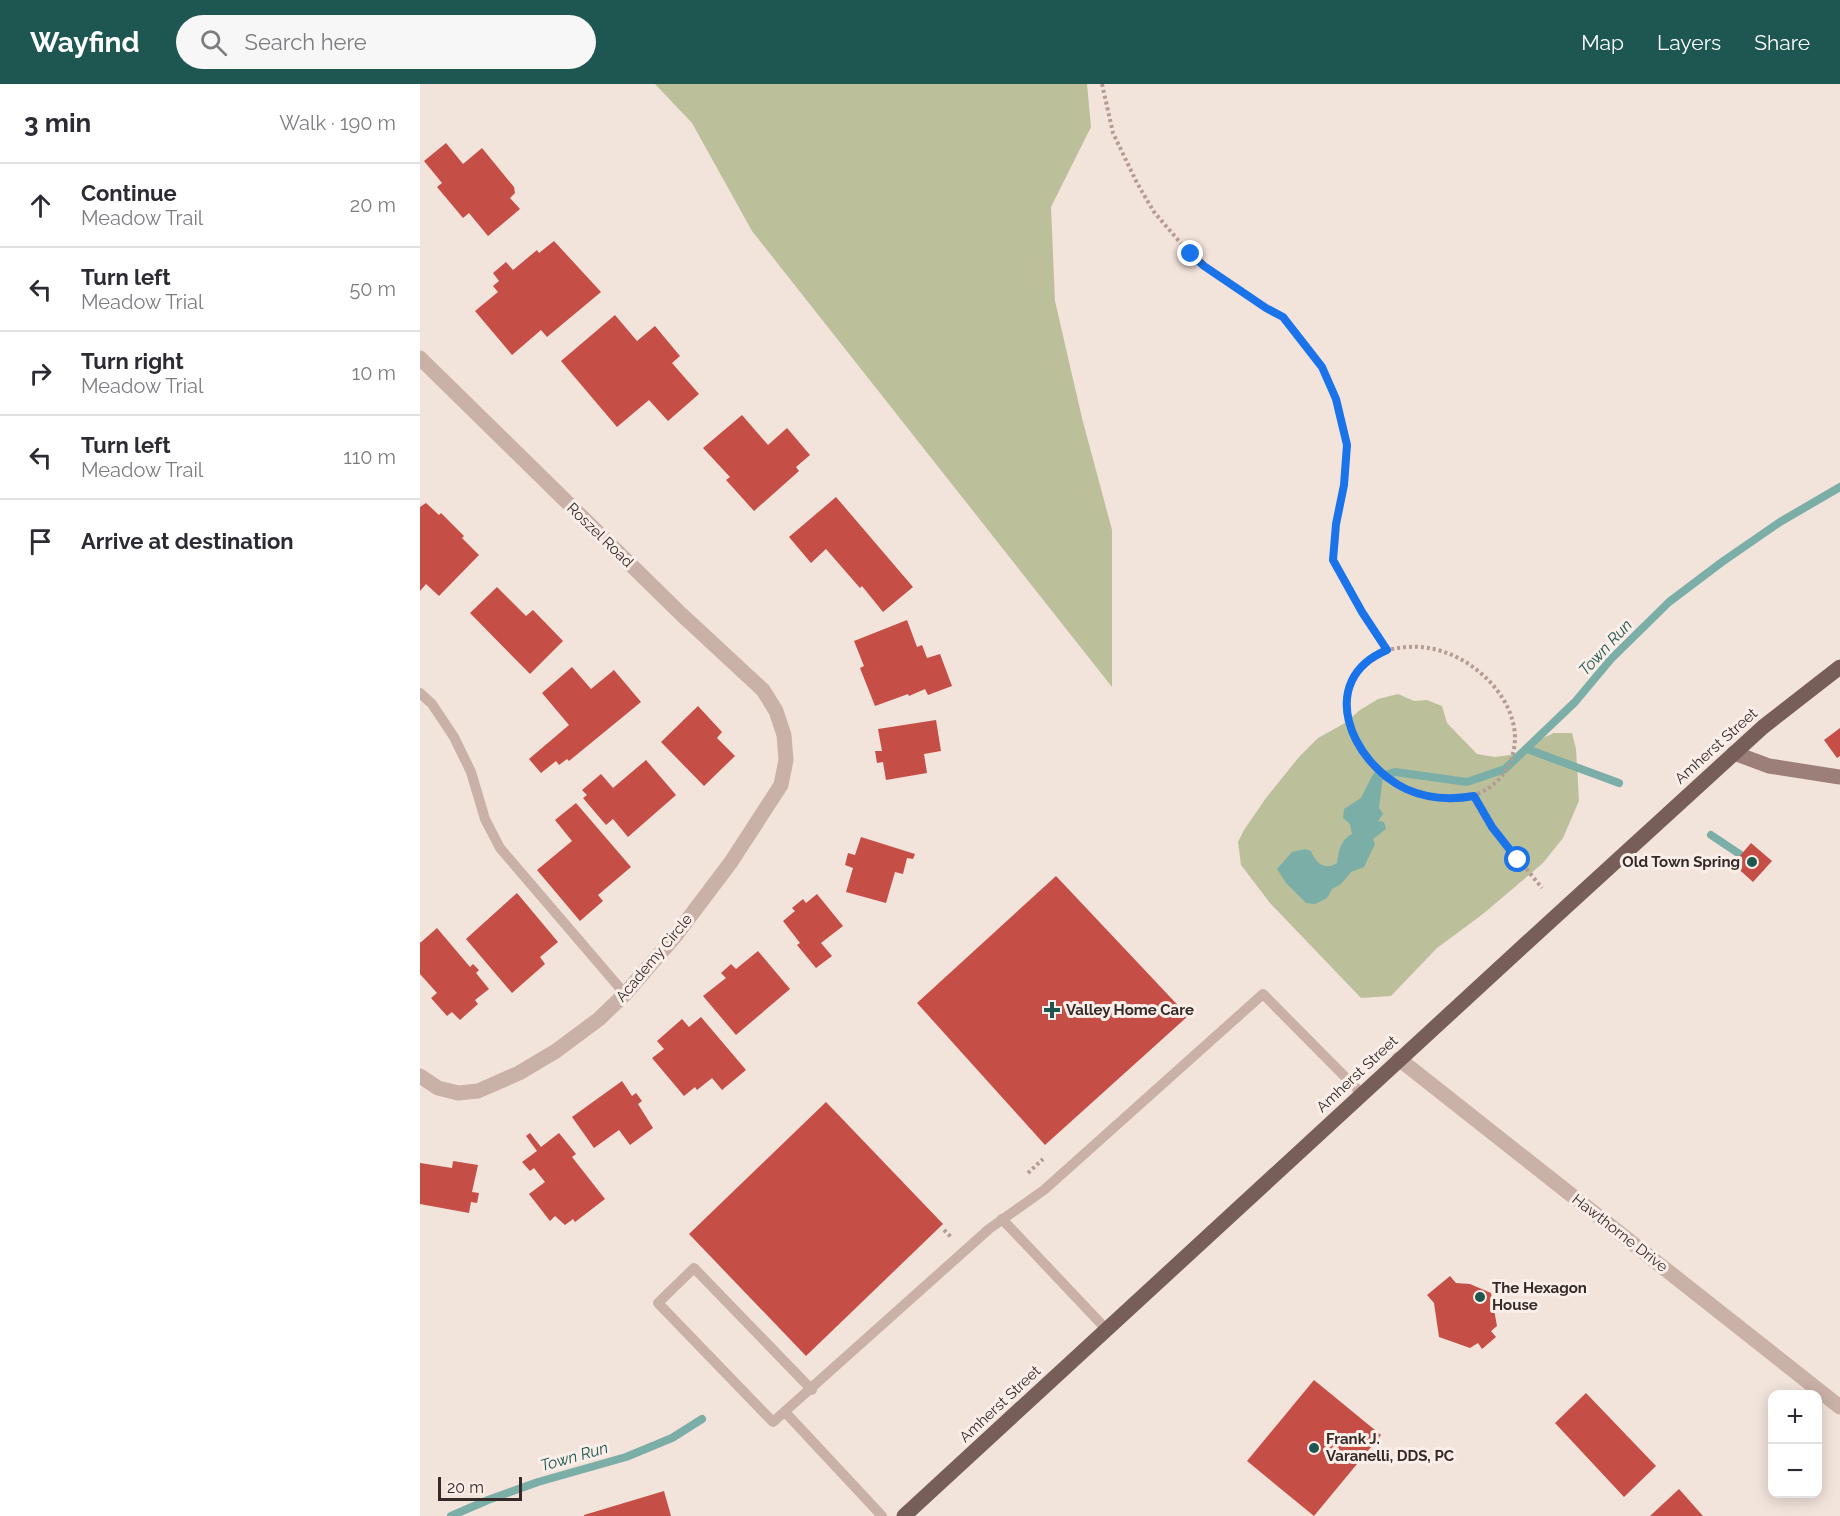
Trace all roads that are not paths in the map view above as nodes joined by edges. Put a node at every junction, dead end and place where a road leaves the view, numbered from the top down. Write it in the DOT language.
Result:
graph roads {
  1 [pos="420,358"];
  2 [pos="1840,666"];
  3 [pos="420,693"];
  4 [pos="777,714"];
  5 [pos="1734,753"];
  6 [pos="1840,777"];
  7 [pos="624,994"];
  8 [pos="1399,1059"];
  9 [pos="420,1076"];
  10 [pos="1362,1094"];
  11 [pos="1002,1219"];
  12 [pos="1107,1330"];
  13 [pos="812,1390"];
  14 [pos="1840,1407"];
  15 [pos="785,1412"];
  16 [pos="882,1516"];
  17 [pos="904,1516"];
  1 -- 4 [label="street, Roszel Road"];
  2 -- 5 [label="main road, Amherst Street"];
  3 -- 7 [label="lane"];
  4 -- 7 [label="street, Academy Circle"];
  5 -- 6 [label="street"];
  5 -- 8 [label="main road, Amherst Street"];
  7 -- 9 [label="street, Academy Circle"];
  8 -- 10 [label="main road, Amherst Street"];
  8 -- 14 [label="street, Hawthorne Drive"];
  10 -- 11 [label="lane"];
  10 -- 12 [label="main road, Amherst Street"];
  11 -- 12 [label="lane"];
  11 -- 13 [label="lane"];
  12 -- 17 [label="main road, Amherst Street"];
  13 -- 15 [label="lane"];
  13 -- 15 [label="lane"];
  15 -- 16 [label="lane"];
}
